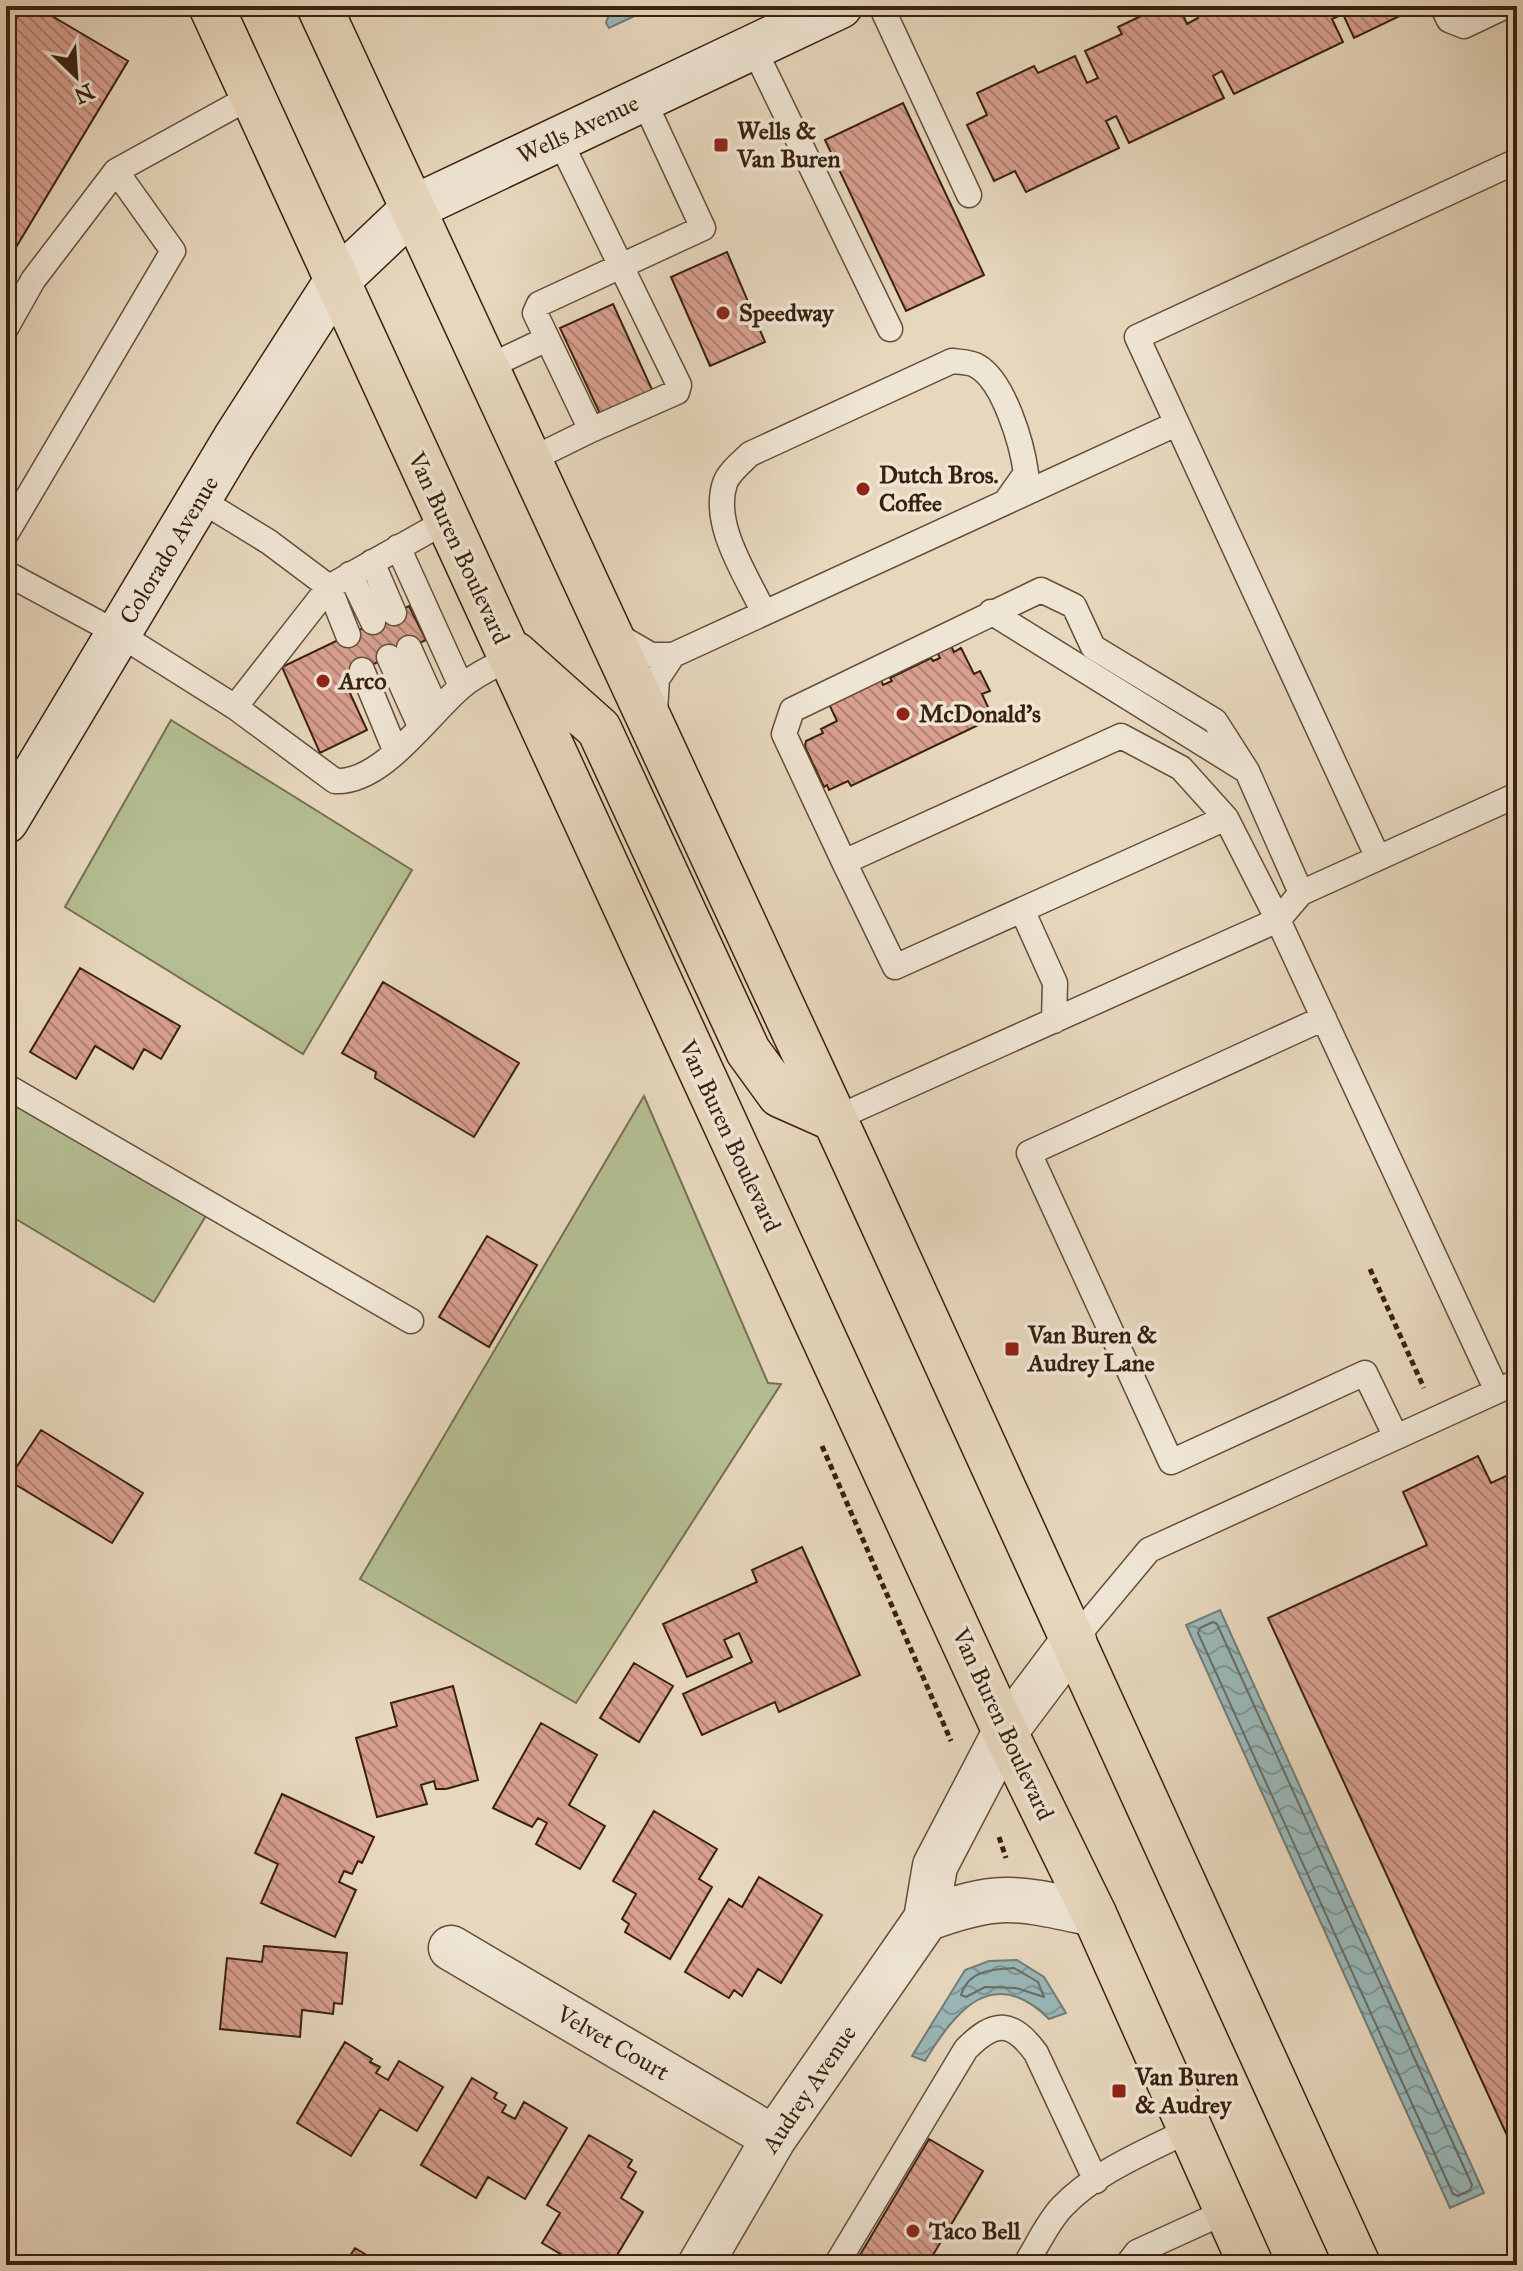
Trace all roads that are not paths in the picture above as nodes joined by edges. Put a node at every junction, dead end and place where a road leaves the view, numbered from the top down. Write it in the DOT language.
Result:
graph roads {
  1 [pos="211,6"];
  2 [pos="319,6"];
  3 [pos="881,6"];
  4 [pos="1442,6"];
  5 [pos="1506,6"];
  6 [pos="818,11"];
  7 [pos="753,47"];
  8 [pos="252,96"];
  9 [pos="643,99"];
  10 [pos="559,139"];
  11 [pos="1517,161"];
  12 [pos="116,171"];
  13 [pos="969,195"];
  14 [pos="415,207"];
  15 [pos="622,266"];
  16 [pos="336,282"];
  17 [pos="6,328"];
  18 [pos="890,329"];
  19 [pos="547,339"];
  20 [pos="488,367"];
  21 [pos="1176,424"];
  22 [pos="591,430"];
  23 [pos="530,460"];
  24 [pos="199,499"];
  25 [pos="1006,502"];
  26 [pos="446,521"];
  27 [pos="6,534"];
  28 [pos="398,547"];
  29 [pos="372,562"];
  30 [pos="6,573"];
  31 [pos="350,574"];
  32 [pos="329,587"];
  33 [pos="991,612"];
  34 [pos="764,613"];
  35 [pos="610,631"];
  36 [pos="119,634"];
  37 [pos="348,635"];
  38 [pos="506,650"];
  39 [pos="399,652"];
  40 [pos="673,655"];
  41 [pos="362,670"];
  42 [pos="461,686"];
  43 [pos="235,707"];
  44 [pos="428,718"];
  45 [pos="656,730"];
  46 [pos="395,750"];
  47 [pos="1247,771"];
  48 [pos="1517,795"];
  49 [pos="1226,818"];
  50 [pos="6,821"];
  51 [pos="1378,858"];
  52 [pos="844,862"];
  53 [pos="1301,893"];
  54 [pos="1022,910"];
  55 [pos="1278,920"];
  56 [pos="1324,1018"];
  57 [pos="1054,1021"];
  58 [pos="6,1086"];
  59 [pos="834,1119"];
  60 [pos="411,1321"];
  61 [pos="1507,1387"];
  62 [pos="1396,1437"];
  63 [pos="1074,1640"];
  64 [pos="1005,1732"];
  65 [pos="1094,1914"];
  66 [pos="926,1919"];
  67 [pos="451,1948"];
  68 [pos="1191,2129"];
  69 [pos="774,2138"];
  70 [pos="1096,2181"];
  71 [pos="1227,2211"];
  72 [pos="709,2262"];
  73 [pos="836,2265"];
  74 [pos="1025,2265"];
  75 [pos="1127,2265"];
  76 [pos="1251,2265"];
  77 [pos="1358,2265"];
  1 -- 8 [label="main road, Van Buren Boulevard"];
  2 -- 14 [label="main road"];
  3 -- 13 [label="lane"];
  4 -- 5 [label="lane"];
  6 -- 7 [label="street, Wells Avenue"];
  7 -- 9 [label="street, Wells Avenue"];
  7 -- 18 [label="lane"];
  8 -- 12 [label="lane"];
  8 -- 16 [label="main road, Van Buren Boulevard"];
  9 -- 10 [label="street, Wells Avenue"];
  9 -- 15 [label="lane"];
  10 -- 14 [label="street, Wells Avenue"];
  10 -- 15 [label="lane"];
  11 -- 21 [label="lane"];
  12 -- 17 [label="lane"];
  12 -- 27 [label="lane"];
  14 -- 16 [label="street, Wells Avenue"];
  14 -- 20 [label="main road"];
  15 -- 19 [label="lane"];
  15 -- 22 [label="lane"];
  16 -- 24 [label="street, Colorado Avenue"];
  16 -- 26 [label="main road, Van Buren Boulevard"];
  19 -- 20 [label="lane"];
  19 -- 22 [label="lane"];
  20 -- 23 [label="main road"];
  21 -- 25 [label="lane"];
  21 -- 51 [label="lane"];
  22 -- 23 [label="lane"];
  23 -- 35 [label="main road"];
  24 -- 32 [label="lane"];
  24 -- 36 [label="street, Colorado Avenue"];
  25 -- 34 [label="lane"];
  25 -- 34 [label="lane"];
  26 -- 28 [label="lane"];
  26 -- 38 [label="main road, Van Buren Boulevard"];
  28 -- 29 [label="lane"];
  28 -- 42 [label="lane"];
  29 -- 31 [label="lane"];
  29 -- 31 [label="lane"];
  30 -- 36 [label="lane"];
  31 -- 32 [label="lane"];
  32 -- 37 [label="lane"];
  32 -- 43 [label="lane"];
  33 -- 47 [label="lane"];
  33 -- 47 [label="lane"];
  33 -- 52 [label="lane"];
  34 -- 40 [label="lane"];
  35 -- 40 [label="lane"];
  35 -- 45 [label="main road"];
  36 -- 43 [label="lane"];
  36 -- 50 [label="street, Colorado Avenue"];
  38 -- 42 [label="lane"];
  38 -- 59 [label="main road"];
  38 -- 64 [label="main road, Van Buren Boulevard"];
  39 -- 44 [label="lane"];
  40 -- 45 [label="lane"];
  41 -- 46 [label="lane"];
  42 -- 44 [label="lane"];
  43 -- 46 [label="lane"];
  44 -- 46 [label="lane"];
  45 -- 59 [label="main road"];
  47 -- 53 [label="lane"];
  48 -- 51 [label="lane"];
  49 -- 52 [label="lane"];
  49 -- 54 [label="lane"];
  49 -- 55 [label="lane"];
  51 -- 53 [label="lane"];
  52 -- 54 [label="lane"];
  53 -- 55 [label="lane"];
  54 -- 57 [label="lane"];
  55 -- 56 [label="lane"];
  55 -- 57 [label="lane"];
  56 -- 61 [label="lane"];
  56 -- 62 [label="lane"];
  57 -- 59 [label="lane"];
  58 -- 60 [label="lane"];
  59 -- 63 [label="main road"];
  61 -- 62 [label="lane"];
  62 -- 63 [label="lane"];
  63 -- 64 [label="street, Audrey Avenue"];
  63 -- 77 [label="main road"];
  64 -- 65 [label="main road, Van Buren Boulevard"];
  64 -- 66 [label="street, Audrey Avenue"];
  65 -- 66 [label="street"];
  65 -- 68 [label="main road, Van Buren Boulevard"];
  66 -- 69 [label="street, Audrey Avenue"];
  67 -- 69 [label="street, Velvet Court"];
  68 -- 70 [label="lane"];
  68 -- 71 [label="main road, Van Buren Boulevard"];
  69 -- 72 [label="street, Audrey Avenue"];
  70 -- 73 [label="lane"];
  70 -- 74 [label="lane"];
  71 -- 75 [label="lane"];
  71 -- 76 [label="main road, Van Buren Boulevard"];
}
